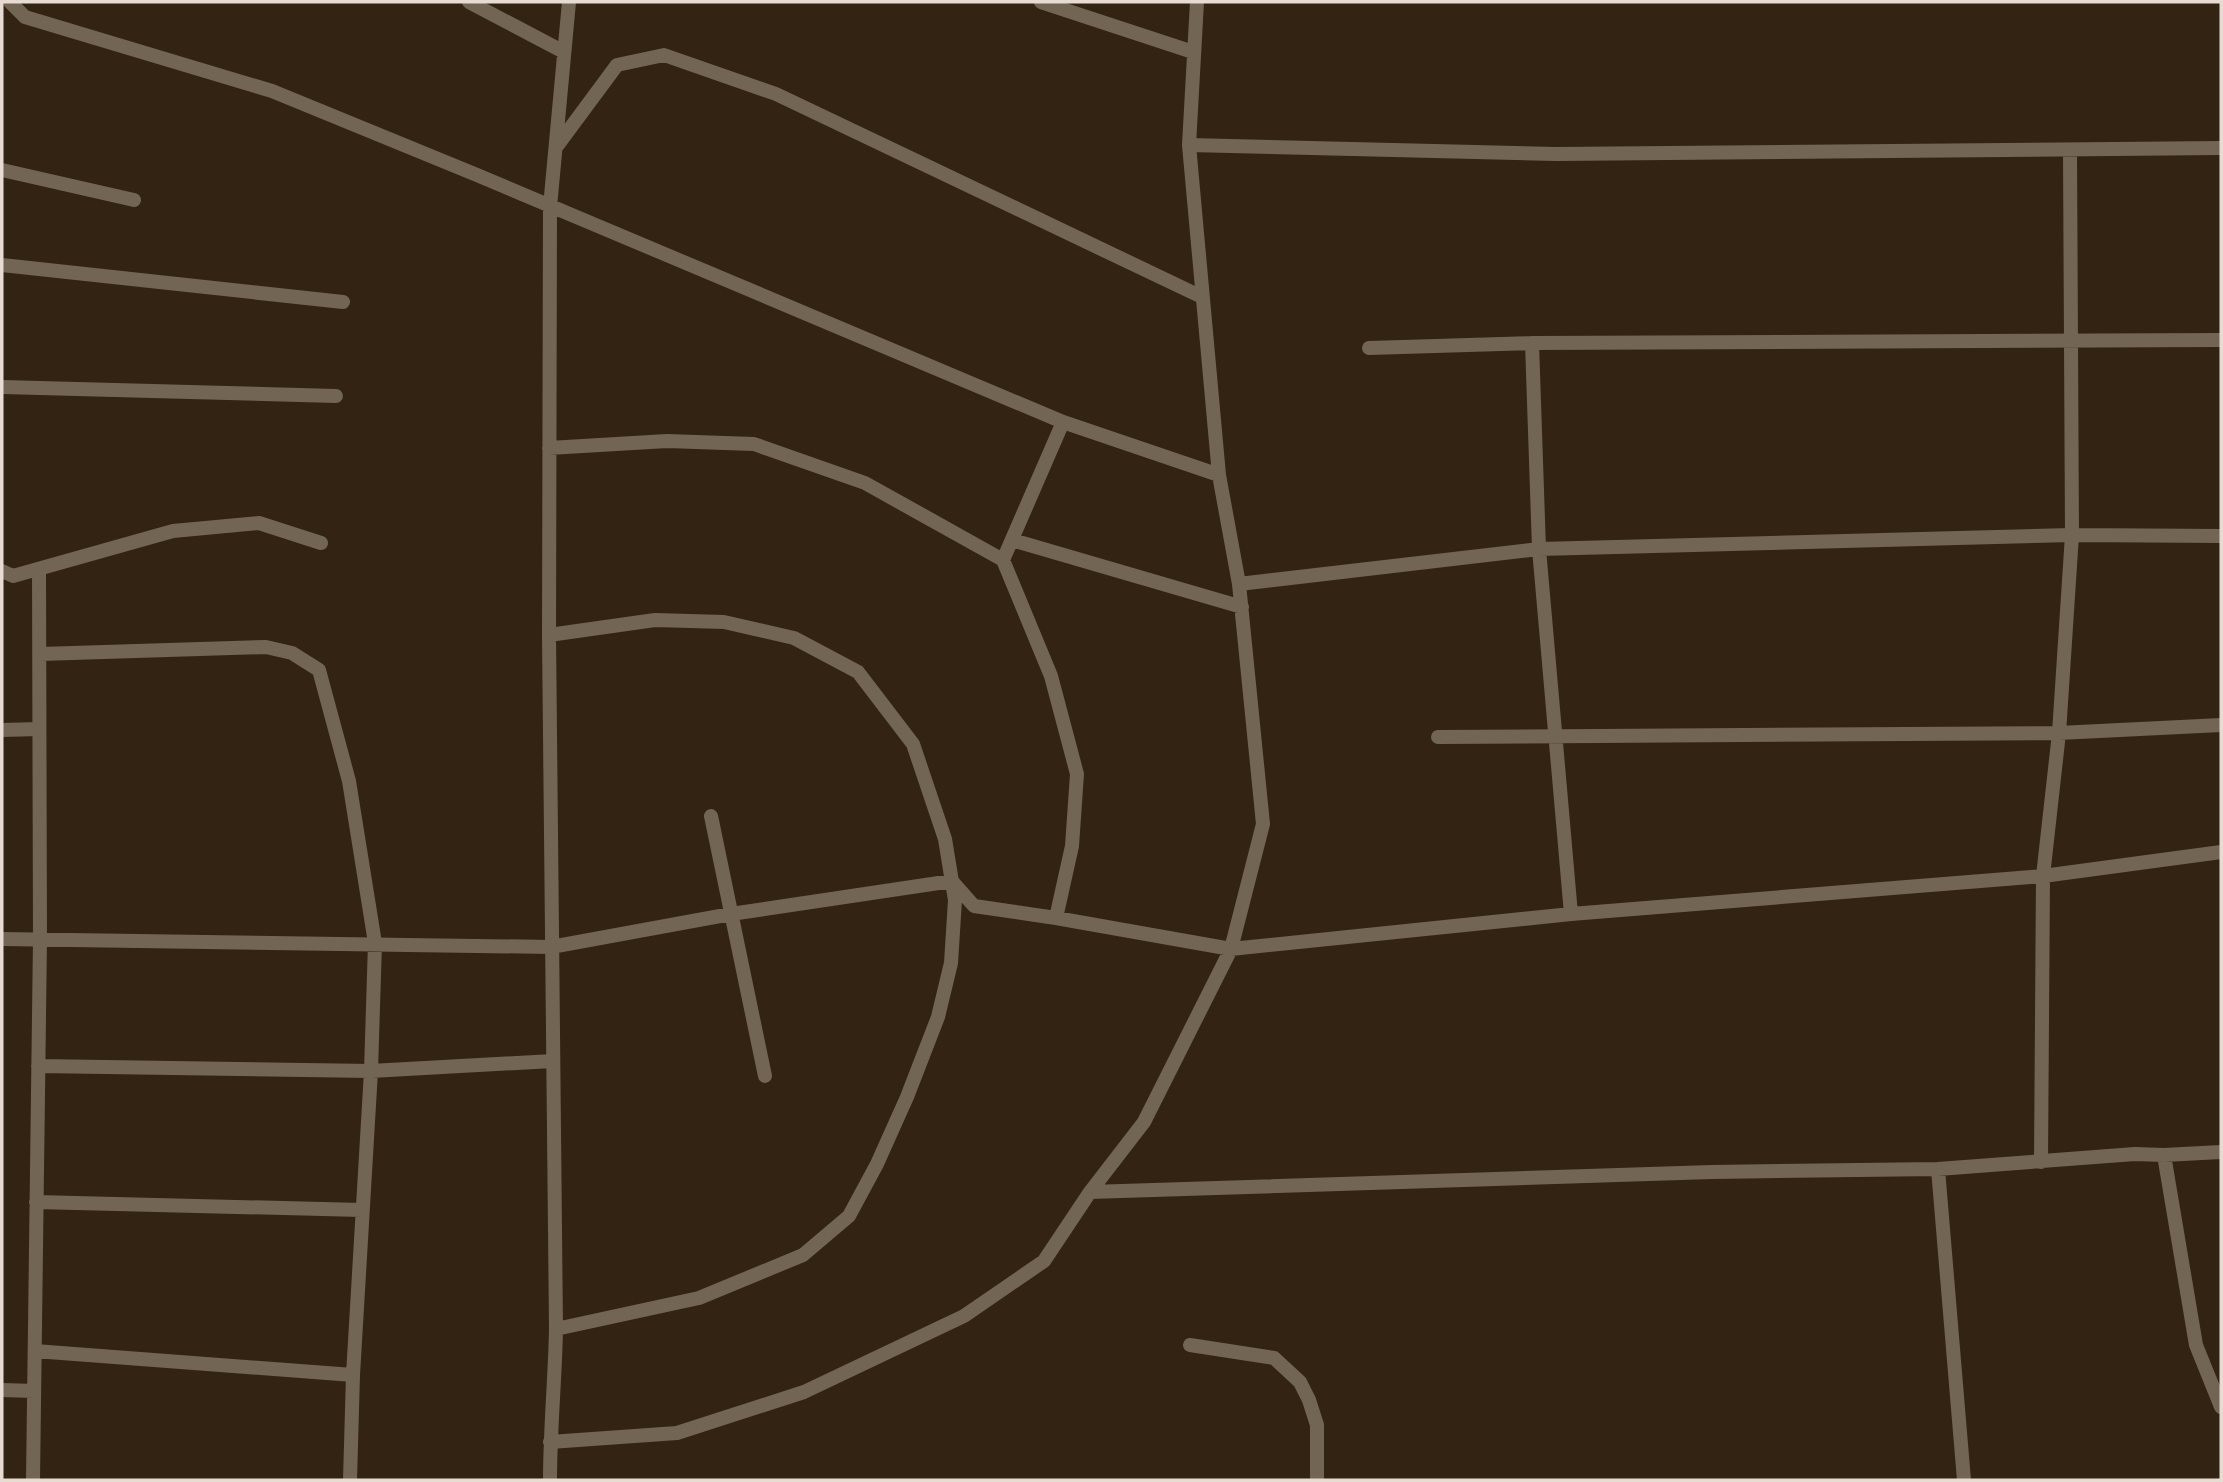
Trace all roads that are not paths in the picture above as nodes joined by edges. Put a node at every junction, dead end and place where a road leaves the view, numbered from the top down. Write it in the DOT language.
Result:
graph roads {
  1 [pos="10,2"];
  2 [pos="469,2"];
  3 [pos="569,2"];
  4 [pos="1041,2"];
  5 [pos="1197,2"];
  6 [pos="564,52"];
  7 [pos="1193,52"];
  8 [pos="1189,145"];
  9 [pos="556,147"];
  10 [pos="2221,148"];
  11 [pos="2070,150"];
  12 [pos="2,170"];
  13 [pos="134,200"];
  14 [pos="550,207"];
  15 [pos="2,265"];
  16 [pos="1202,297"];
  17 [pos="342,302"];
  18 [pos="2221,340"];
  19 [pos="2071,341"];
  20 [pos="1532,343"];
  21 [pos="1369,348"];
  22 [pos="2,387"];
  23 [pos="336,396"];
  24 [pos="1063,422"];
  25 [pos="549,448"];
  26 [pos="1219,475"];
  27 [pos="2072,535"];
  28 [pos="2221,536"];
  29 [pos="1012,540"];
  30 [pos="321,543"];
  31 [pos="1539,549"];
  32 [pos="1003,560"];
  33 [pos="39,569"];
  34 [pos="2,571"];
  35 [pos="1239,584"];
  36 [pos="1242,607"];
  37 [pos="549,635"];
  38 [pos="40,654"];
  39 [pos="2221,725"];
  40 [pos="39,729"];
  41 [pos="2,730"];
  42 [pos="2059,733"];
  43 [pos="1438,737"];
  44 [pos="1556,737"];
  45 [pos="711,817"];
  46 [pos="2221,852"];
  47 [pos="2043,876"];
  48 [pos="952,881"];
  49 [pos="731,914"];
  50 [pos="1571,914"];
  51 [pos="1056,918"];
  52 [pos="2,939"];
  53 [pos="40,939"];
  54 [pos="375,943"];
  55 [pos="551,947"];
  56 [pos="1231,949"];
  57 [pos="553,1061"];
  58 [pos="38,1066"];
  59 [pos="371,1070"];
  60 [pos="765,1076"];
  61 [pos="2221,1152"];
  62 [pos="2164,1155"];
  63 [pos="2041,1163"];
  64 [pos="1938,1169"];
  65 [pos="1090,1192"];
  66 [pos="36,1202"];
  67 [pos="362,1210"];
  68 [pos="555,1329"];
  69 [pos="1190,1345"];
  70 [pos="35,1351"];
  71 [pos="353,1376"];
  72 [pos="2,1390"];
  73 [pos="34,1391"];
  74 [pos="2221,1407"];
  75 [pos="550,1442"];
  76 [pos="33,1480"];
  77 [pos="350,1480"];
  78 [pos="551,1480"];
  79 [pos="1317,1480"];
  80 [pos="1964,1480"];
  1 -- 14 [label="street"];
  2 -- 6 [label="street"];
  3 -- 6 [label="street"];
  4 -- 7 [label="street"];
  5 -- 7 [label="street"];
  6 -- 9 [label="street"];
  7 -- 8 [label="street"];
  8 -- 11 [label="street"];
  8 -- 16 [label="street"];
  9 -- 14 [label="street"];
  9 -- 16 [label="street"];
  10 -- 11 [label="street"];
  11 -- 19 [label="street"];
  12 -- 13 [label="street"];
  14 -- 24 [label="street"];
  14 -- 25 [label="street"];
  15 -- 17 [label="street"];
  16 -- 26 [label="street"];
  18 -- 19 [label="street"];
  19 -- 20 [label="street"];
  19 -- 27 [label="street"];
  20 -- 21 [label="street"];
  20 -- 31 [label="street"];
  22 -- 23 [label="street"];
  24 -- 26 [label="street"];
  24 -- 29 [label="street"];
  25 -- 32 [label="street"];
  25 -- 37 [label="street"];
  26 -- 35 [label="street"];
  27 -- 28 [label="street"];
  27 -- 31 [label="street"];
  27 -- 42 [label="street"];
  29 -- 32 [label="street"];
  29 -- 36 [label="street"];
  30 -- 33 [label="street"];
  31 -- 35 [label="street"];
  31 -- 44 [label="street"];
  32 -- 51 [label="street"];
  33 -- 34 [label="street"];
  33 -- 38 [label="street"];
  35 -- 36 [label="street"];
  36 -- 56 [label="street"];
  37 -- 48 [label="street"];
  37 -- 55 [label="street"];
  38 -- 40 [label="street"];
  38 -- 54 [label="street"];
  39 -- 42 [label="street"];
  40 -- 41 [label="street"];
  40 -- 53 [label="street"];
  42 -- 44 [label="street"];
  42 -- 47 [label="street"];
  43 -- 44 [label="street"];
  44 -- 50 [label="street"];
  45 -- 49 [label="street"];
  46 -- 47 [label="street"];
  47 -- 50 [label="street"];
  47 -- 63 [label="street"];
  48 -- 49 [label="street"];
  48 -- 51 [label="street"];
  48 -- 68 [label="street"];
  49 -- 55 [label="street"];
  49 -- 60 [label="street"];
  50 -- 56 [label="street"];
  51 -- 56 [label="street"];
  52 -- 53 [label="street"];
  53 -- 54 [label="street"];
  53 -- 58 [label="street"];
  54 -- 55 [label="street"];
  54 -- 59 [label="street"];
  55 -- 57 [label="street"];
  56 -- 65 [label="street"];
  57 -- 59 [label="street"];
  57 -- 68 [label="street"];
  58 -- 59 [label="street"];
  58 -- 66 [label="street"];
  59 -- 67 [label="street"];
  61 -- 62 [label="street"];
  62 -- 63 [label="street"];
  62 -- 74 [label="street"];
  63 -- 64 [label="street"];
  64 -- 65 [label="street"];
  64 -- 80 [label="street"];
  65 -- 75 [label="street"];
  66 -- 67 [label="street"];
  66 -- 70 [label="street"];
  67 -- 71 [label="street"];
  68 -- 75 [label="street"];
  69 -- 79 [label="street"];
  70 -- 71 [label="street"];
  70 -- 73 [label="street"];
  71 -- 77 [label="street"];
  72 -- 73 [label="street"];
  73 -- 76 [label="street"];
  75 -- 78 [label="street"];
}
